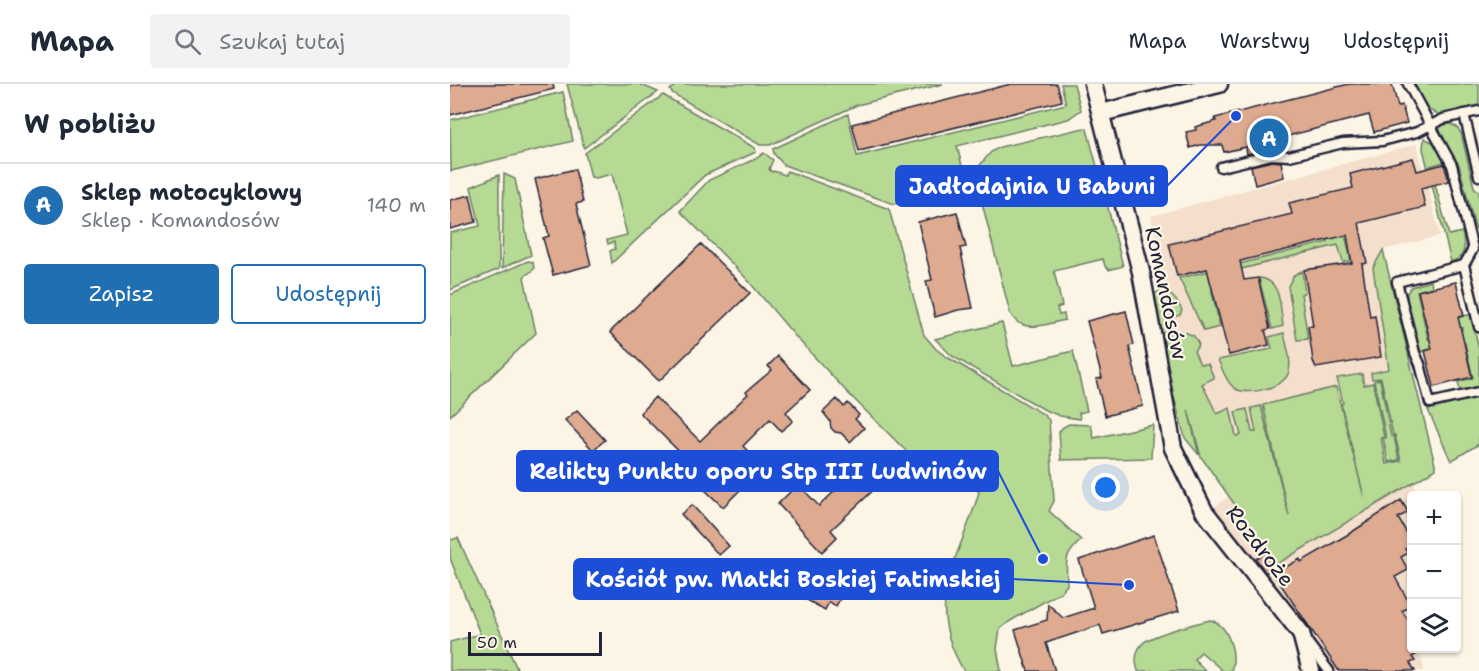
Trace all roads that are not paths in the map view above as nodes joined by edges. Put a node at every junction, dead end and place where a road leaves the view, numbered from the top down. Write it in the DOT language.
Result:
graph roads {
  1 [pos="1093,84"];
  2 [pos="1219,84"];
  3 [pos="1408,84"];
  4 [pos="1479,111"];
  5 [pos="1101,113"];
  6 [pos="1464,114"];
  7 [pos="1430,126"];
  8 [pos="1221,167"];
  9 [pos="1479,176"];
  10 [pos="1476,248"];
  11 [pos="1464,266"];
  12 [pos="1479,327"];
  13 [pos="1479,392"];
  14 [pos="1173,448"];
  15 [pos="1301,633"];
  16 [pos="1311,671"];
  17 [pos="1329,671"];
  1 -- 5 [label="street, Komandosów"];
  2 -- 5 [label="street"];
  3 -- 7 [label="lane"];
  4 -- 6 [label="lane"];
  5 -- 14 [label="street, Komandosów"];
  6 -- 7 [label="lane"];
  6 -- 9 [label="lane"];
  7 -- 8 [label="lane"];
  7 -- 10 [label="lane"];
  10 -- 11 [label="lane"];
  11 -- 12 [label="lane"];
  11 -- 13 [label="lane"];
  14 -- 15 [label="street, Rozdroże"];
  15 -- 16 [label="street, Rozdroże"];
  15 -- 17 [label="lane"];
}
